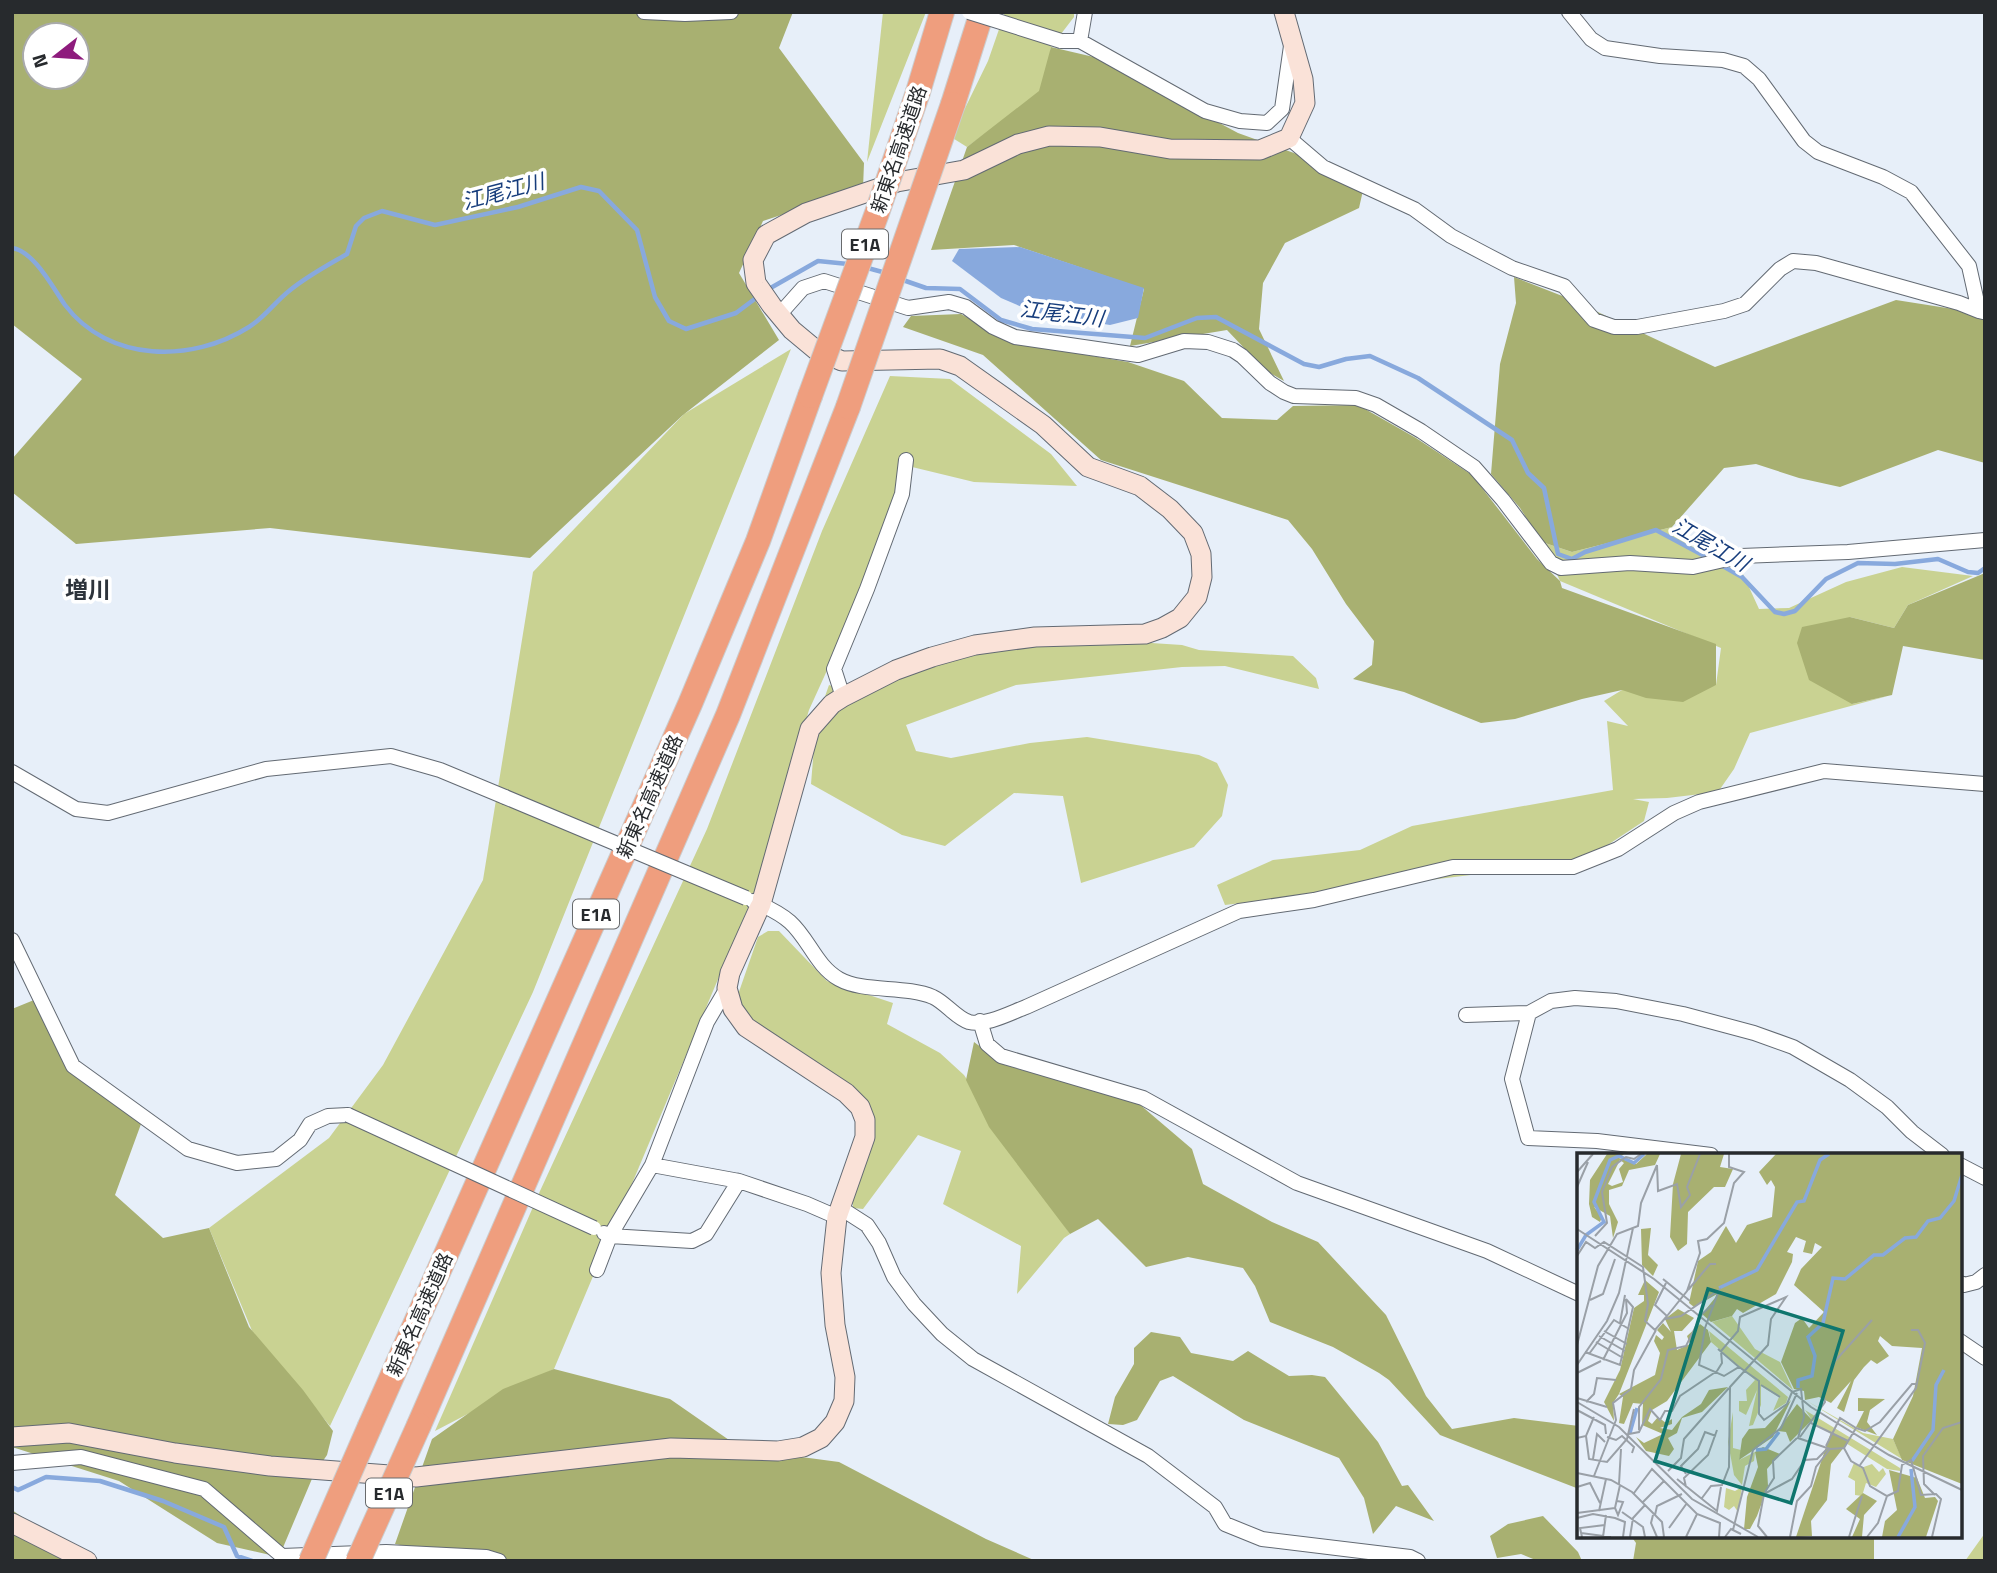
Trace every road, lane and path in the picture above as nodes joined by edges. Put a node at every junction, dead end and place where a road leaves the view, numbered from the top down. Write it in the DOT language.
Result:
graph roads {
  1 [pos="644,12"];
  2 [pos="731,12"];
  3 [pos="942,12"];
  4 [pos="969,12"];
  5 [pos="982,12"];
  6 [pos="1084,12"];
  7 [pos="1284,12"];
  8 [pos="1569,12"];
  9 [pos="1291,38"];
  10 [pos="1080,41"];
  11 [pos="1289,138"];
  12 [pos="1982,312"];
  13 [pos="779,315"];
  14 [pos="906,460"];
  15 [pos="1985,540"];
  16 [pos="843,697"];
  17 [pos="12,772"];
  18 [pos="1985,783"];
  19 [pos="753,901"];
  20 [pos="12,940"];
  21 [pos="727,988"];
  22 [pos="1529,1013"];
  23 [pos="1466,1015"];
  24 [pos="980,1021"];
  25 [pos="1696,1153"];
  26 [pos="1939,1153"];
  27 [pos="652,1165"];
  28 [pos="1962,1166"];
  29 [pos="1985,1178"];
  30 [pos="739,1181"];
  31 [pos="840,1213"];
  32 [pos="610,1236"];
  33 [pos="597,1270"];
  34 [pos="1985,1275"];
  35 [pos="1962,1284"];
  36 [pos="1577,1293"];
  37 [pos="1962,1342"];
  38 [pos="1985,1358"];
  39 [pos="12,1437"];
  40 [pos="12,1463"];
  41 [pos="12,1524"];
  42 [pos="87,1561"];
  43 [pos="311,1561"];
  44 [pos="358,1561"];
  45 [pos="499,1561"];
  46 [pos="1418,1561"];
  1 -- 2 [label="street"];
  3 -- 43 [label="highway, 新東名高速道路 / E1A, bridge"];
  4 -- 10 [label="street, bridge"];
  5 -- 44 [label="highway, 新東名高速道路 / E1A, bridge"];
  6 -- 10 [label="street"];
  7 -- 9 [label="street"];
  8 -- 12 [label="street"];
  9 -- 10 [label="street"];
  9 -- 11 [label="street"];
  11 -- 12 [label="street"];
  11 -- 13 [label="street"];
  13 -- 15 [label="street"];
  13 -- 16 [label="street"];
  14 -- 16 [label="street"];
  16 -- 19 [label="street"];
  17 -- 19 [label="street, bridge"];
  18 -- 24 [label="street"];
  19 -- 21 [label="street"];
  19 -- 24 [label="street"];
  20 -- 32 [label="street, bridge"];
  21 -- 27 [label="street"];
  21 -- 31 [label="street"];
  22 -- 23 [label="street"];
  22 -- 25 [label="street"];
  22 -- 26 [label="street"];
  24 -- 36 [label="street"];
  27 -- 30 [label="street"];
  27 -- 32 [label="street"];
  28 -- 29 [label="street"];
  30 -- 31 [label="street"];
  30 -- 32 [label="street"];
  31 -- 39 [label="street"];
  31 -- 46 [label="street"];
  32 -- 33 [label="street"];
  34 -- 35 [label="street"];
  37 -- 38 [label="street"];
  40 -- 45 [label="street"];
  41 -- 42 [label="street"];
}
